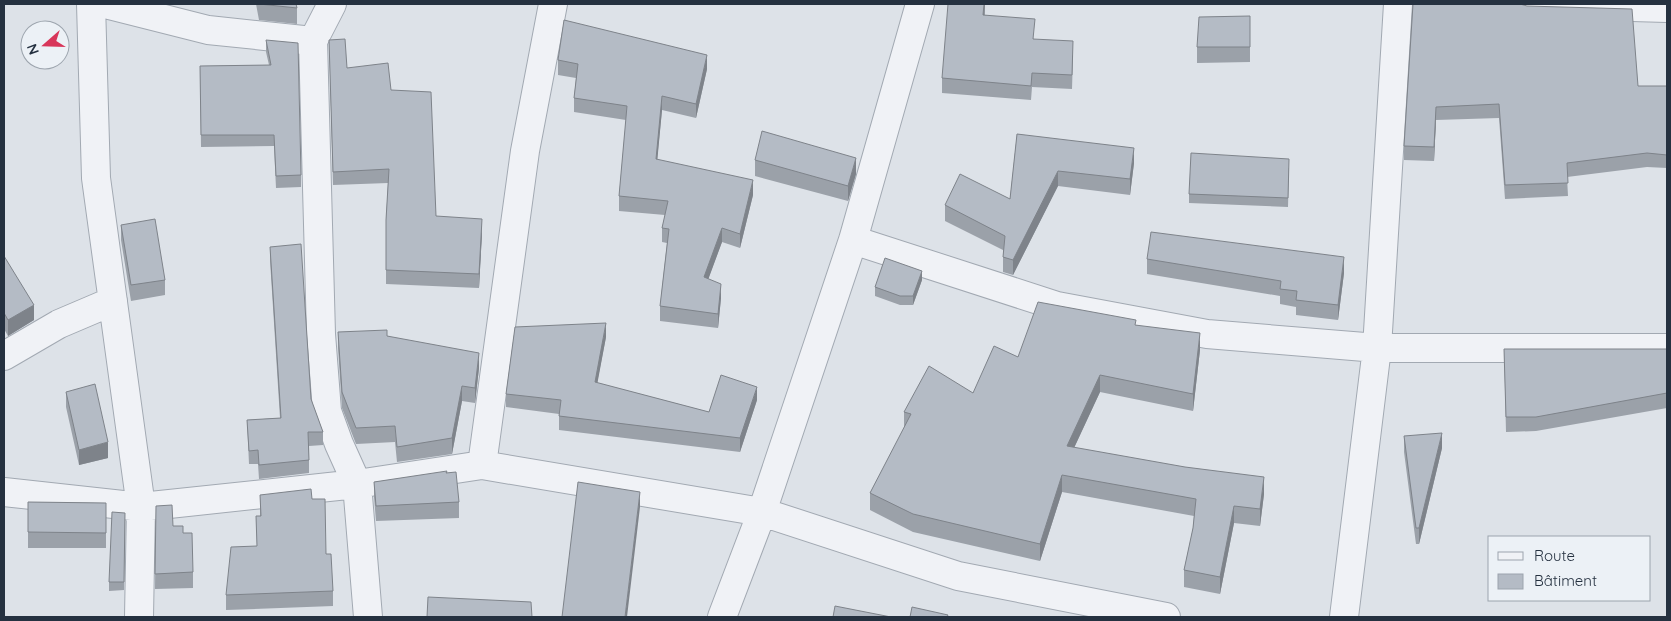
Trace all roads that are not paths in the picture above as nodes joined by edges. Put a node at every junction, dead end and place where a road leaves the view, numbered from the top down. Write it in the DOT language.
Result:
graph roads {
  1 [pos="90,4"];
  2 [pos="105,4"];
  3 [pos="332,4"];
  4 [pos="553,4"];
  5 [pos="920,4"];
  6 [pos="1398,4"];
  7 [pos="1527,4"];
  8 [pos="1667,8"];
  9 [pos="313,41"];
  10 [pos="853,240"];
  11 [pos="113,301"];
  12 [pos="1377,348"];
  13 [pos="1667,348"];
  14 [pos="4,356"];
  15 [pos="482,466"];
  16 [pos="357,484"];
  17 [pos="4,492"];
  18 [pos="141,507"];
  19 [pos="762,512"];
  20 [pos="139,617"];
  21 [pos="368,617"];
  22 [pos="722,617"];
  23 [pos="1166,617"];
  24 [pos="1344,617"];
  1 -- 11 [label="street"];
  2 -- 9 [label="street"];
  3 -- 9 [label="street"];
  4 -- 15 [label="street"];
  5 -- 10 [label="street"];
  6 -- 12 [label="street"];
  7 -- 8 [label="street"];
  9 -- 16 [label="street"];
  10 -- 12 [label="street"];
  10 -- 19 [label="street"];
  11 -- 14 [label="street"];
  11 -- 18 [label="street"];
  12 -- 13 [label="street"];
  12 -- 24 [label="street"];
  15 -- 16 [label="street"];
  15 -- 19 [label="street"];
  16 -- 18 [label="street"];
  16 -- 21 [label="street"];
  17 -- 18 [label="street"];
  18 -- 20 [label="street"];
  19 -- 22 [label="street"];
  19 -- 23 [label="street"];
}
